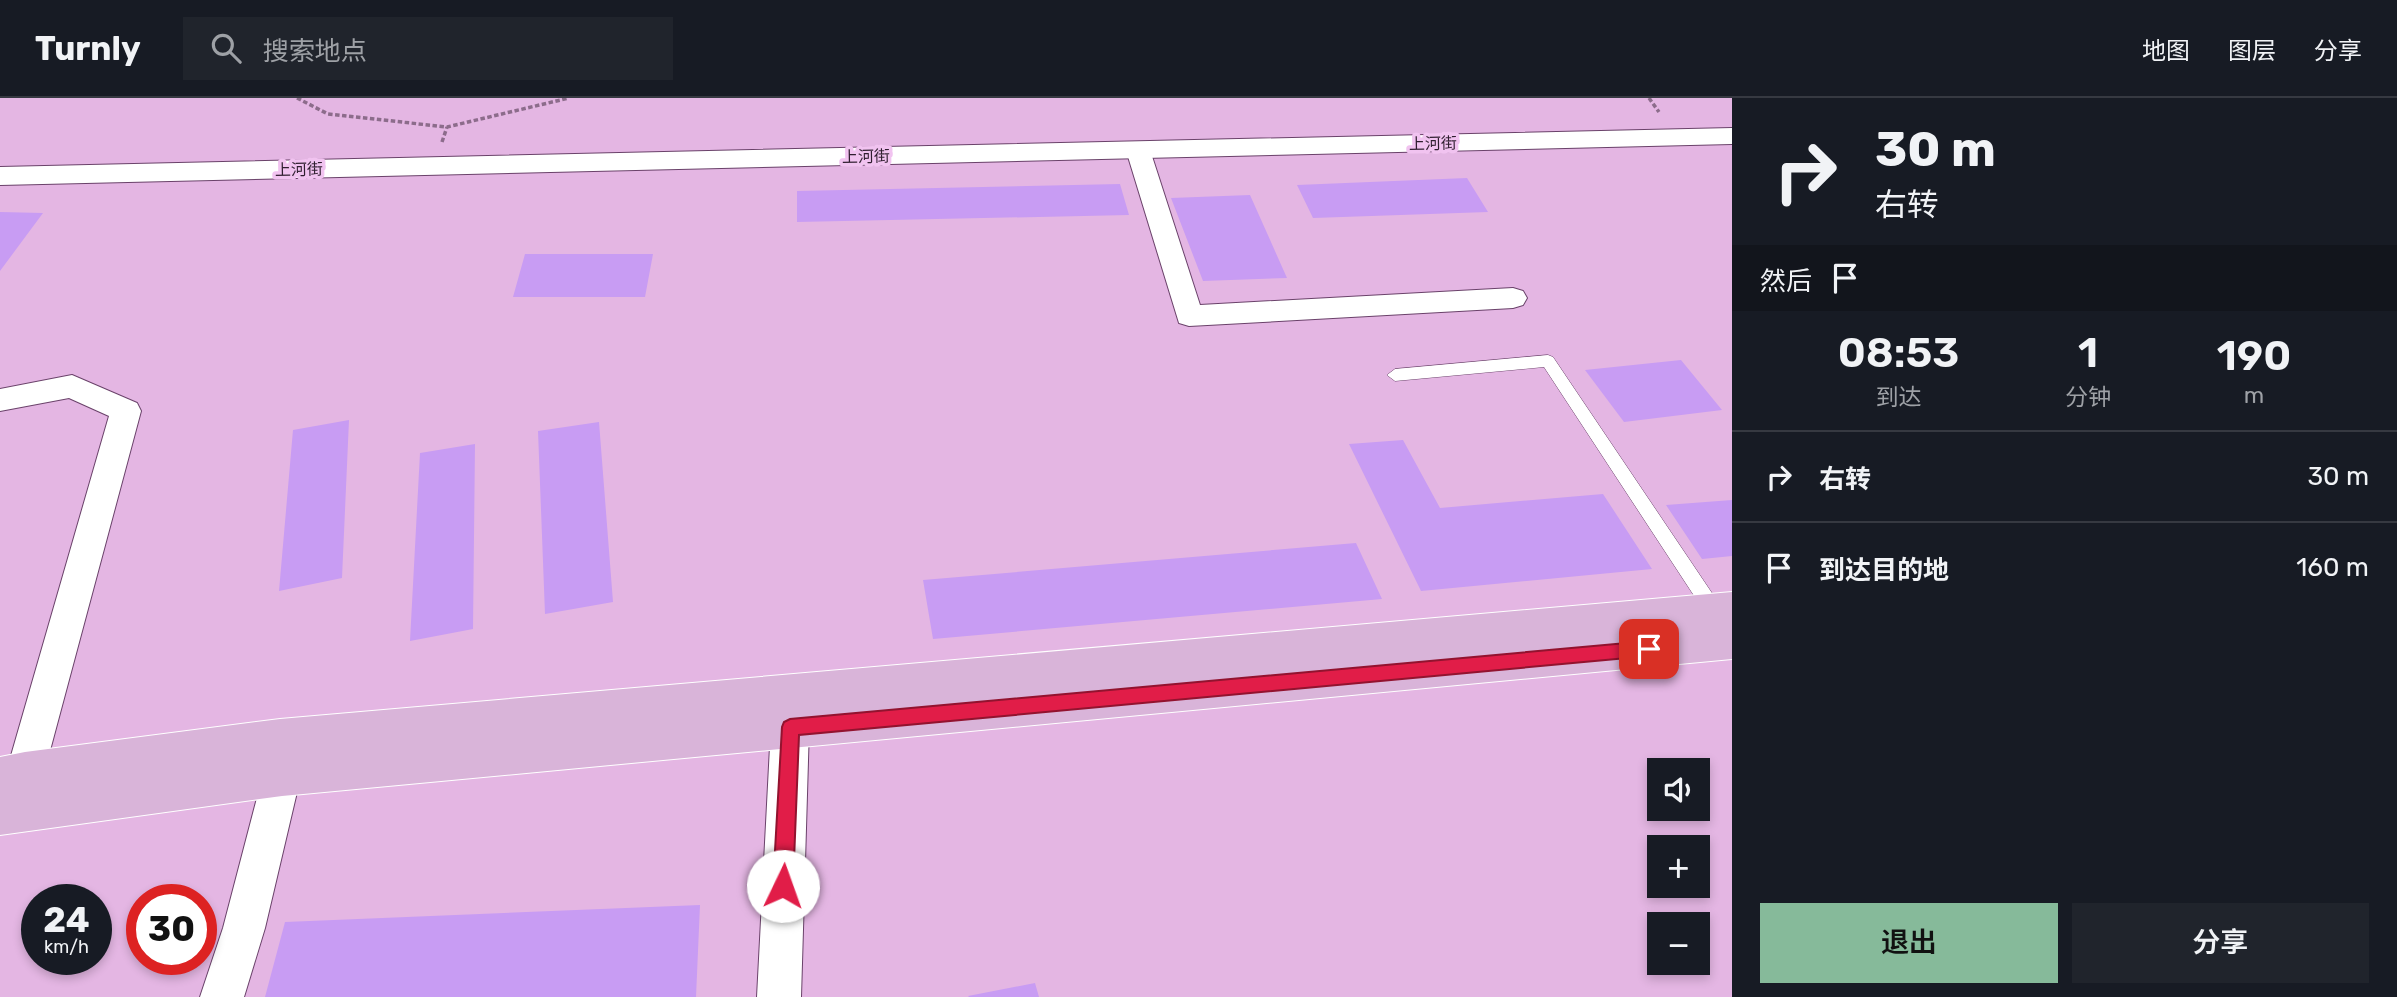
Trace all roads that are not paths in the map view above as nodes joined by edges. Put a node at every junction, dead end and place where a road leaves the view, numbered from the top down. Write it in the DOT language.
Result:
graph roads {
  1 [pos="1732,136"];
  2 [pos="1138,150"];
  3 [pos="0,176"];
  4 [pos="1513,298"];
  5 [pos="1395,375"];
  6 [pos="0,400"];
  7 [pos="1728,624"];
  8 [pos="790,727"];
  9 [pos="282,775"];
  10 [pos="12,776"];
  11 [pos="0,813"];
  12 [pos="222,997"];
  13 [pos="779,997"];
  1 -- 2 [label="street, 上河街"];
  2 -- 3 [label="street, 上河街"];
  2 -- 4 [label="street"];
  5 -- 7 [label="lane"];
  6 -- 10 [label="street"];
  7 -- 8 [label="main road"];
  7 -- 10 [label="main road"];
  8 -- 9 [label="main road"];
  8 -- 13 [label="street"];
  9 -- 11 [label="main road"];
  9 -- 12 [label="street"];
}
